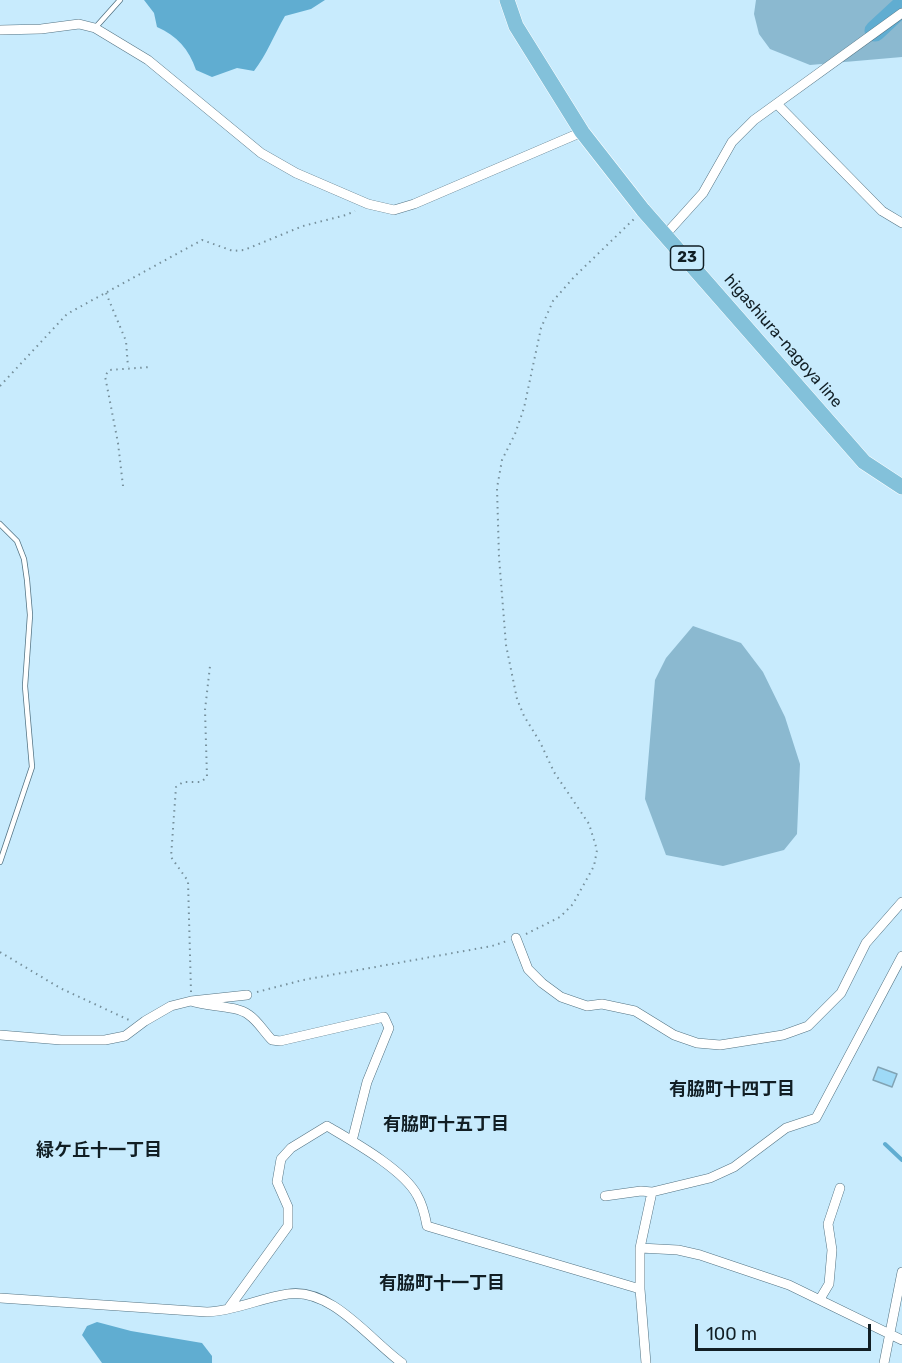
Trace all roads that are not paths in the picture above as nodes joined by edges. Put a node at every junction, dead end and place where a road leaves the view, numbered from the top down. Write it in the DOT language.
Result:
graph roads {
  1 [pos="120,0"];
  2 [pos="507,0"];
  3 [pos="902,13"];
  4 [pos="95,28"];
  5 [pos="0,30"];
  6 [pos="777,104"];
  7 [pos="582,132"];
  8 [pos="902,223"];
  9 [pos="666,234"];
  10 [pos="902,487"];
  11 [pos="0,524"];
  12 [pos="0,862"];
  13 [pos="902,902"];
  14 [pos="516,938"];
  15 [pos="902,956"];
  16 [pos="247,995"];
  17 [pos="191,1001"];
  18 [pos="0,1035"];
  19 [pos="352,1141"];
  20 [pos="840,1188"];
  21 [pos="652,1192"];
  22 [pos="605,1196"];
  23 [pos="640,1248"];
  24 [pos="902,1272"];
  25 [pos="640,1289"];
  26 [pos="0,1298"];
  27 [pos="820,1299"];
  28 [pos="228,1309"];
  29 [pos="889,1334"];
  30 [pos="902,1340"];
  31 [pos="397,1362"];
  32 [pos="646,1363"];
  33 [pos="884,1363"];
  1 -- 4 [label="lane"];
  2 -- 7 [label="main road, higashiura-nagoya line / 23"];
  3 -- 6 [label="street"];
  4 -- 5 [label="street"];
  4 -- 7 [label="street"];
  6 -- 8 [label="street"];
  6 -- 9 [label="street"];
  7 -- 9 [label="main road, higashiura-nagoya line / 23"];
  9 -- 10 [label="main road, higashiura-nagoya line / 23"];
  11 -- 12 [label="lane"];
  13 -- 14 [label="street"];
  15 -- 21 [label="street"];
  16 -- 17 [label="street"];
  17 -- 18 [label="street"];
  17 -- 19 [label="street"];
  19 -- 25 [label="street"];
  19 -- 28 [label="street"];
  20 -- 27 [label="street"];
  21 -- 22 [label="street"];
  21 -- 23 [label="street"];
  23 -- 25 [label="street"];
  23 -- 27 [label="street"];
  24 -- 29 [label="street"];
  25 -- 32 [label="street"];
  26 -- 28 [label="street"];
  27 -- 29 [label="street"];
  28 -- 31 [label="street"];
  29 -- 30 [label="street"];
  29 -- 33 [label="street"];
}
